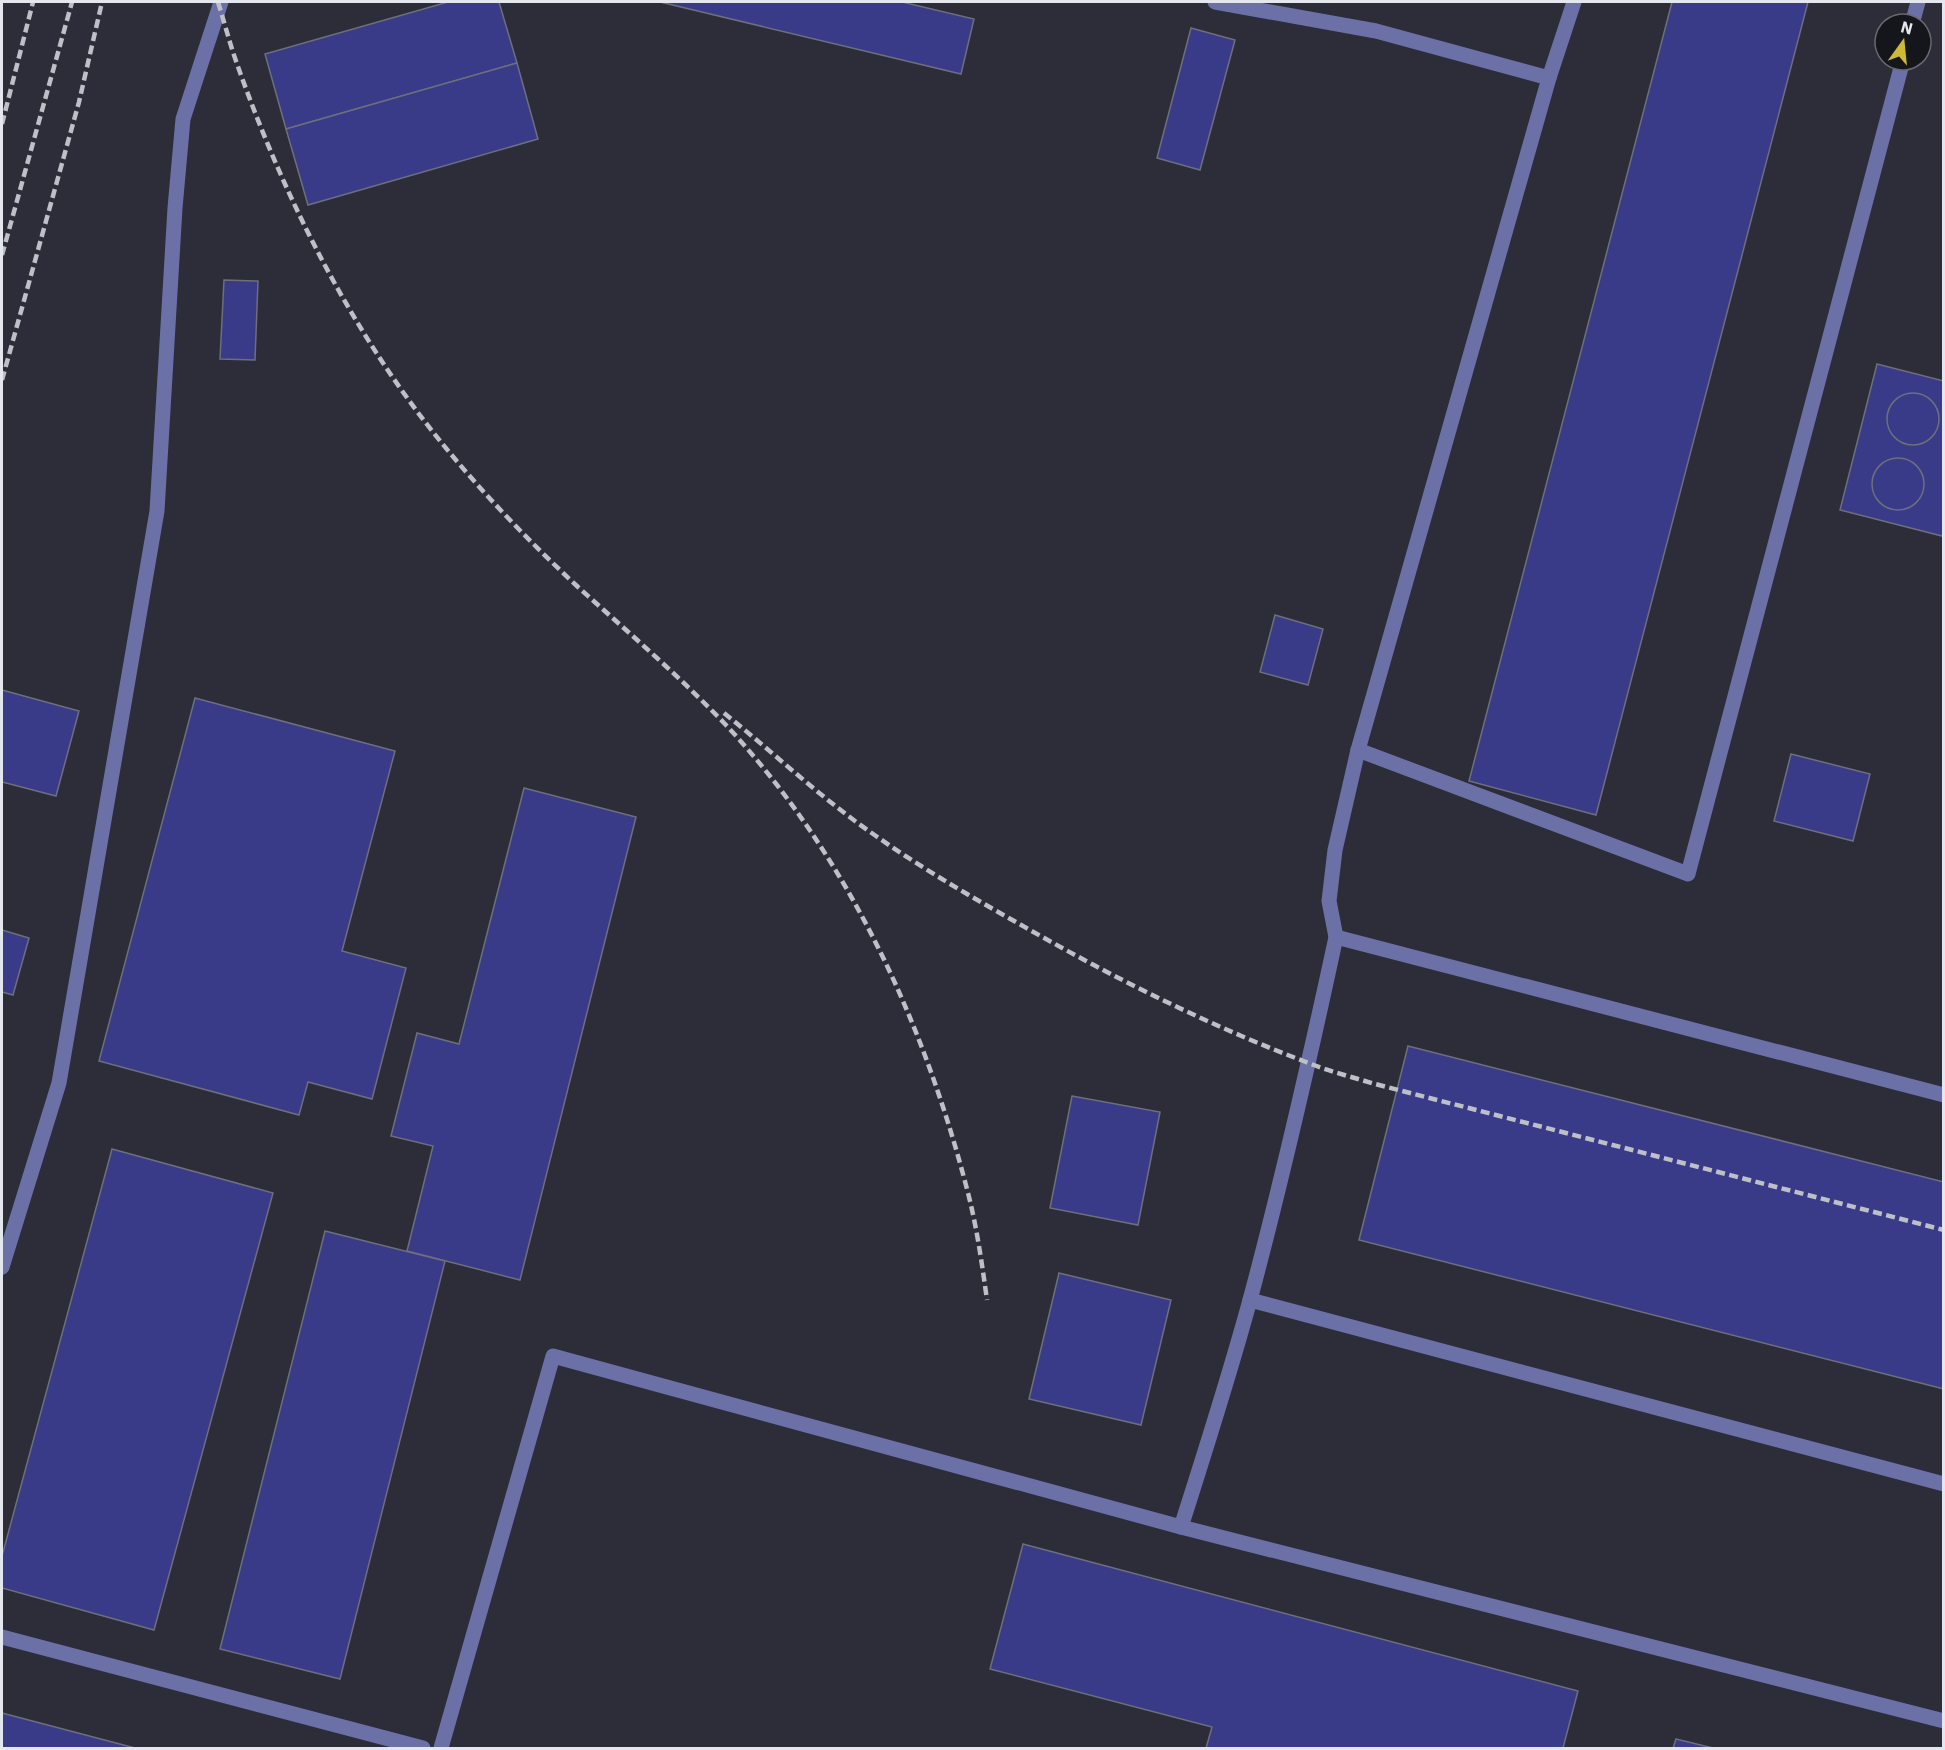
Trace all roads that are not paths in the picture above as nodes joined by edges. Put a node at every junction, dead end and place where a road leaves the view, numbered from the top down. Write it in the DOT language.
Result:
graph roads {
  1 [pos="221,2"];
  2 [pos="1215,2"];
  3 [pos="1575,2"];
  4 [pos="1900,72"];
  5 [pos="1549,78"];
  6 [pos="1358,750"];
  7 [pos="1336,937"];
  8 [pos="1944,1095"];
  9 [pos="2,1267"];
  10 [pos="1250,1300"];
  11 [pos="1944,1484"];
  12 [pos="1181,1527"];
  13 [pos="2,1636"];
  14 [pos="1944,1721"];
  15 [pos="423,1749"];
  16 [pos="441,1749"];
  1 -- 9 [label="lane"];
  2 -- 5 [label="lane"];
  3 -- 5 [label="lane"];
  4 -- 6 [label="lane"];
  5 -- 6 [label="lane"];
  6 -- 7 [label="lane"];
  7 -- 8 [label="lane"];
  7 -- 10 [label="lane"];
  10 -- 11 [label="lane"];
  10 -- 12 [label="lane"];
  12 -- 14 [label="lane"];
  12 -- 16 [label="lane"];
  13 -- 15 [label="lane"];
}
